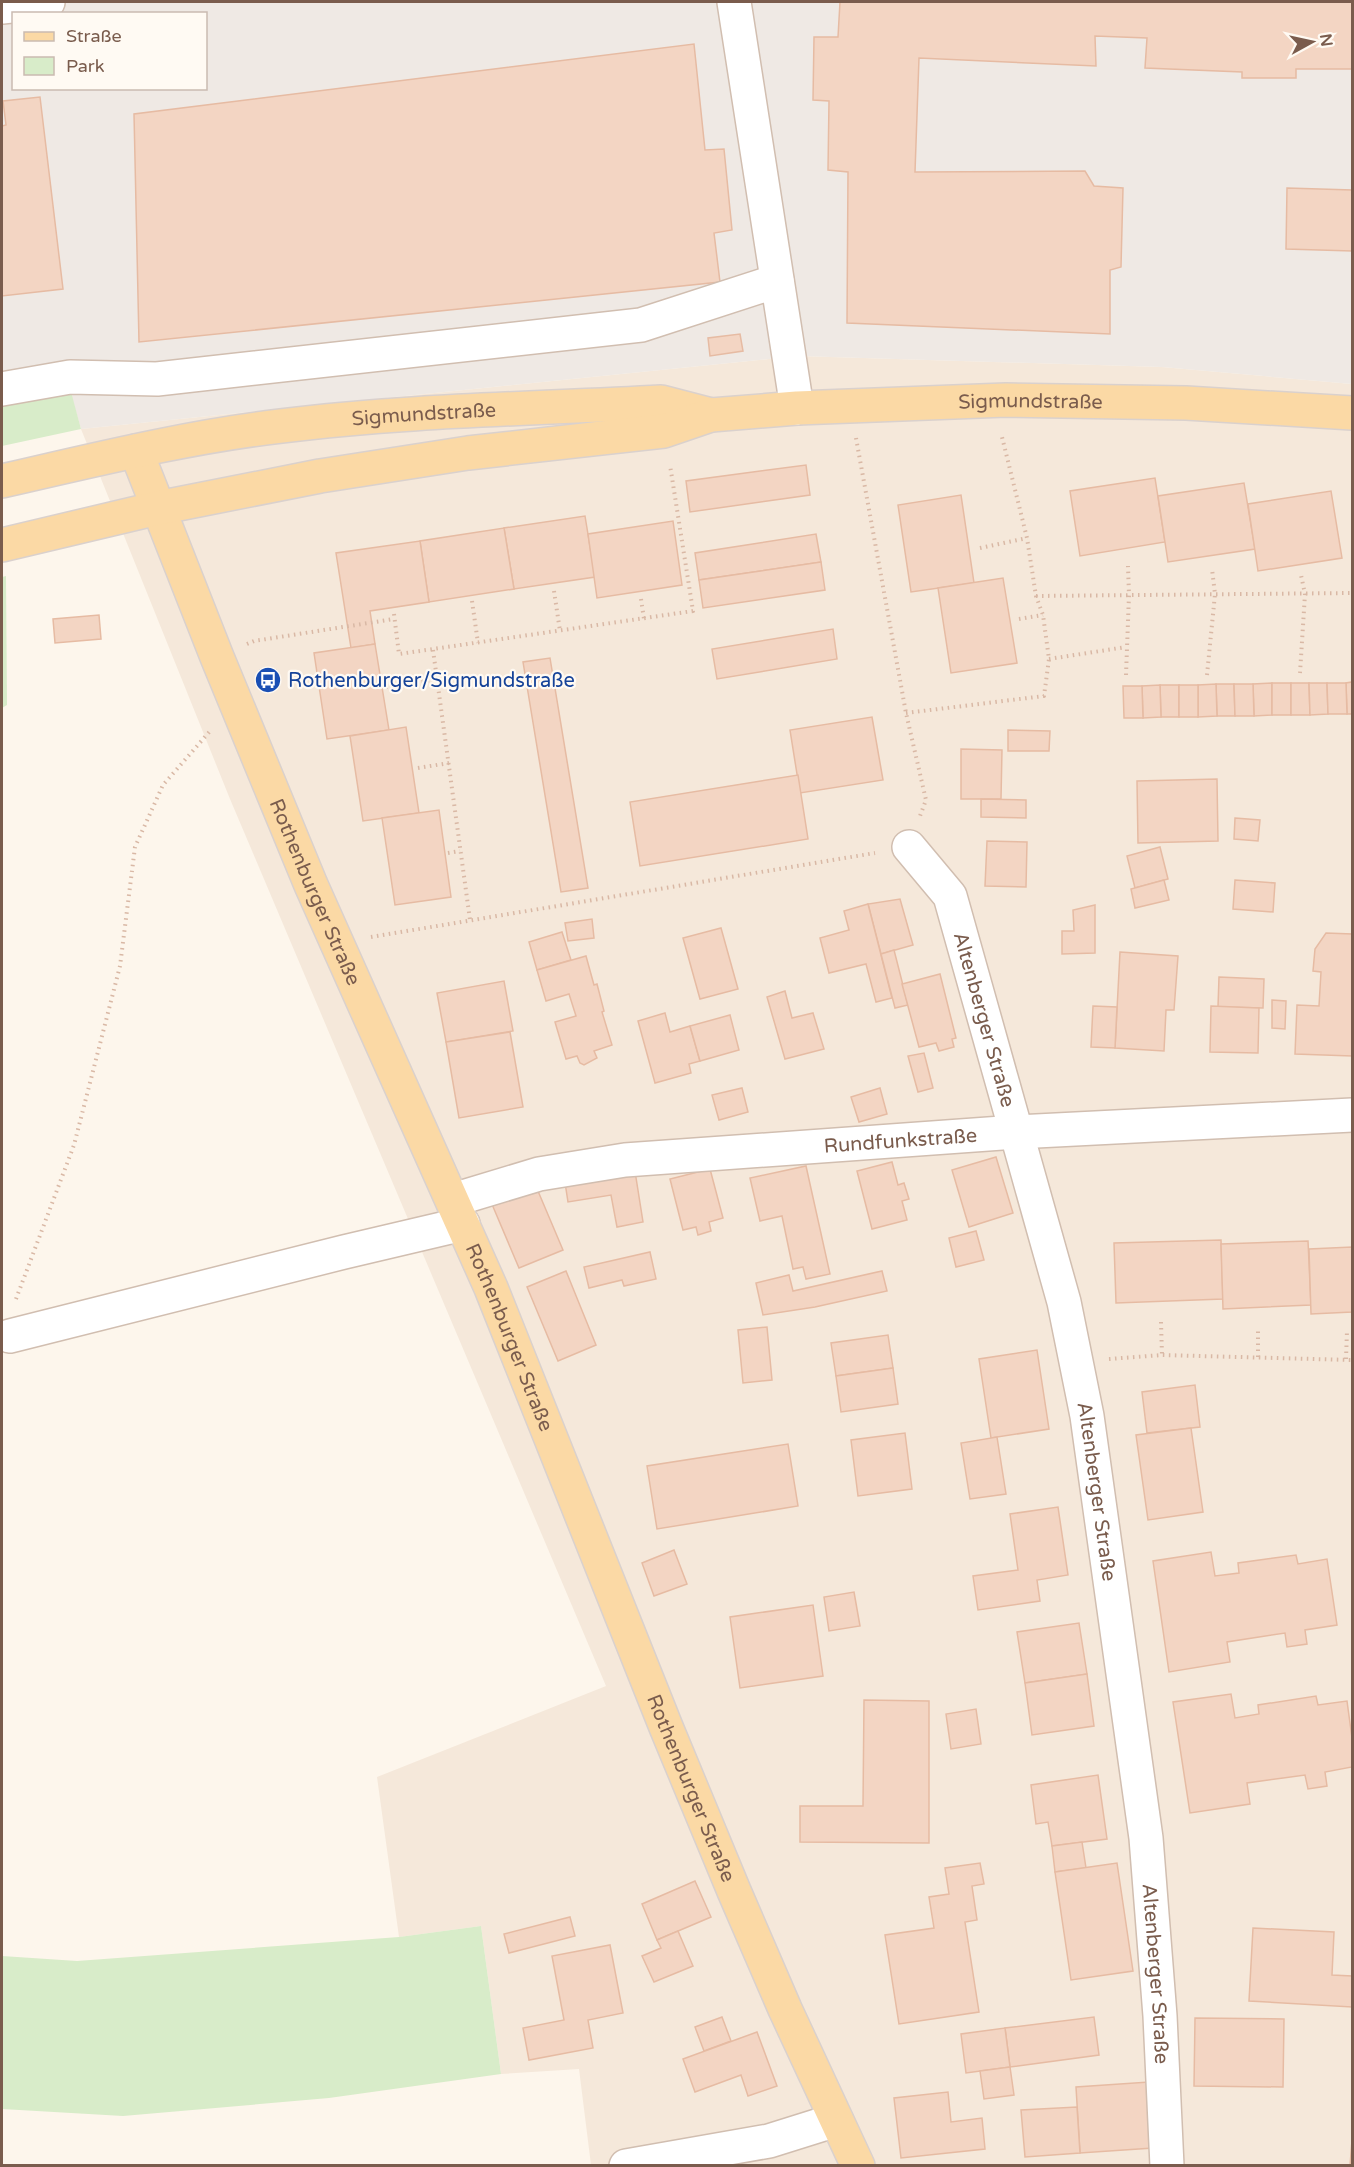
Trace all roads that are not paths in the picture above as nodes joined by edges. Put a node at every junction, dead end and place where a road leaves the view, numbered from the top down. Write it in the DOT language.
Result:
graph roads {
  1 [pos="48,2"];
  2 [pos="734,2"];
  3 [pos="2,7"];
  4 [pos="777,281"];
  5 [pos="2,389"];
  6 [pos="797,408"];
  7 [pos="1353,413"];
  8 [pos="711,415"];
  9 [pos="136,451"];
  10 [pos="2,481"];
  11 [pos="158,508"];
  12 [pos="2,545"];
  13 [pos="909,847"];
  14 [pos="1353,1115"];
  15 [pos="1016,1132"];
  16 [pos="458,1212"];
  17 [pos="10,1336"];
  18 [pos="837,2120"];
  19 [pos="626,2166"];
  20 [pos="858,2166"];
  21 [pos="1167,2166"];
  1 -- 3 [label="street"];
  2 -- 4 [label="street"];
  4 -- 5 [label="street"];
  4 -- 6 [label="street"];
  6 -- 7 [label="main road, Sigmundstraße"];
  6 -- 8 [label="main road, Sigmundstraße"];
  8 -- 9 [label="main road, Sigmundstraße"];
  8 -- 11 [label="main road, Sigmundstraße"];
  9 -- 10 [label="main road"];
  9 -- 11 [label="main road, Rothenburger Straße"];
  11 -- 12 [label="main road"];
  11 -- 16 [label="main road, Rothenburger Straße"];
  13 -- 15 [label="street, Altenberger Straße"];
  14 -- 15 [label="street, Rundfunkstraße"];
  15 -- 16 [label="street, Rundfunkstraße"];
  15 -- 21 [label="street, Altenberger Straße"];
  16 -- 17 [label="street, Rundfunkstraße"];
  16 -- 18 [label="main road, Rothenburger Straße"];
  18 -- 19 [label="street"];
  18 -- 20 [label="main road, Rothenburger Straße"];
}
